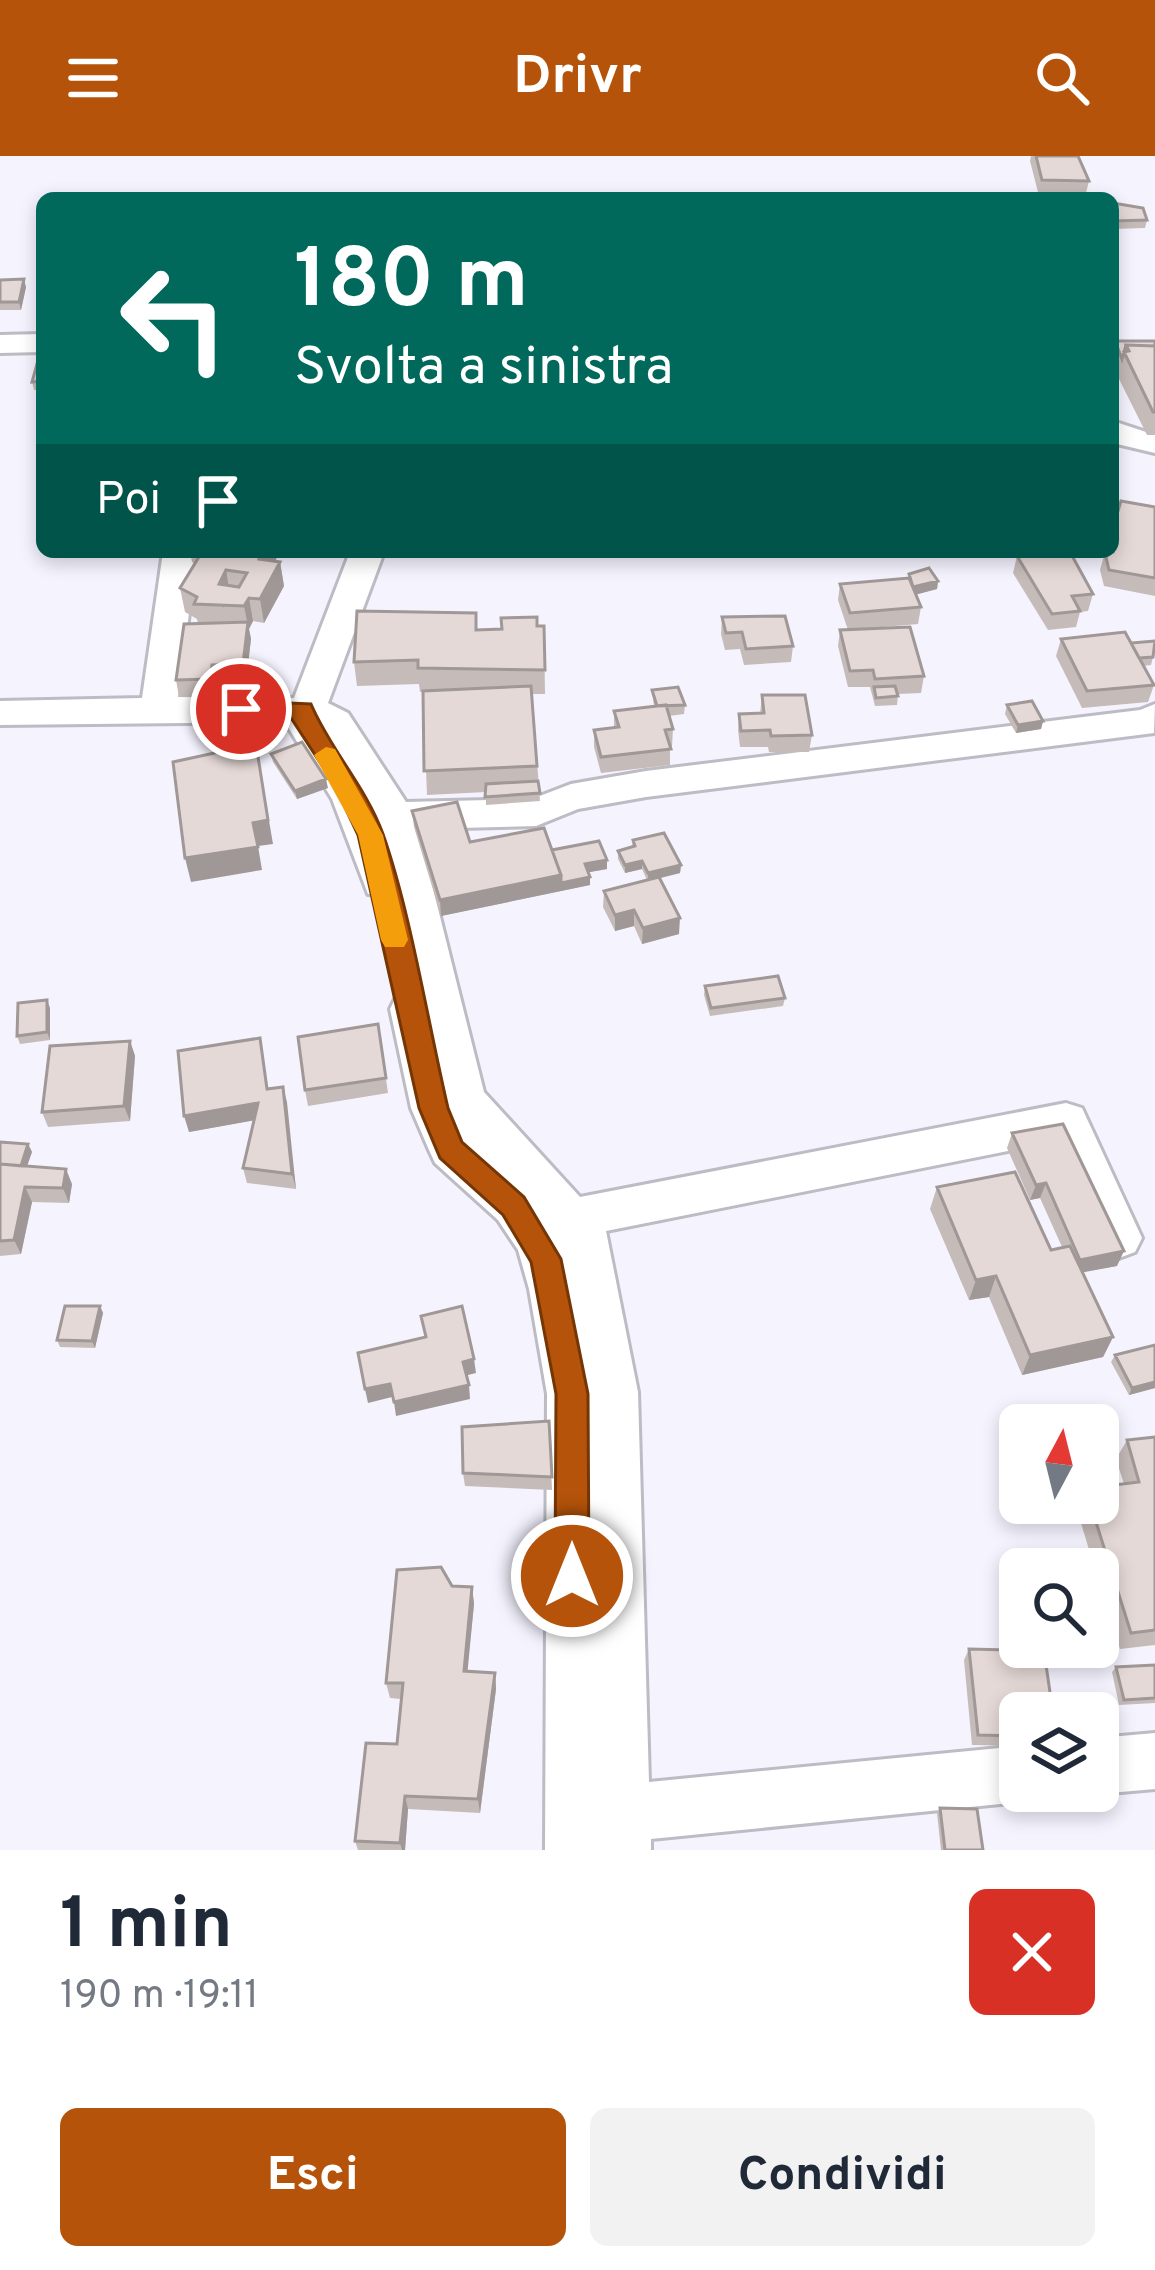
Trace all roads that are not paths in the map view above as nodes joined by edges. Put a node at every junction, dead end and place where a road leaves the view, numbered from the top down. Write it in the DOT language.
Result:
graph roads {
  1 [pos="36,343"];
  2 [pos="0,344"];
  3 [pos="1119,434"];
  4 [pos="1155,444"];
  5 [pos="179,558"];
  6 [pos="365,558"];
  7 [pos="303,710"];
  8 [pos="0,713"];
  9 [pos="158,713"];
  10 [pos="1155,716"];
  11 [pos="395,816"];
  12 [pos="568,1219"];
  13 [pos="1119,1238"];
  14 [pos="1155,1760"];
  15 [pos="1119,1764"];
  16 [pos="999,1777"];
  17 [pos="620,1832"];
  18 [pos="574,1850"];
  1 -- 2 [label="street"];
  3 -- 4 [label="street"];
  5 -- 9 [label="street"];
  6 -- 7 [label="street"];
  7 -- 9 [label="street"];
  7 -- 11 [label="street"];
  7 -- 18 [label="street"];
  8 -- 9 [label="street"];
  10 -- 11 [label="street"];
  11 -- 12 [label="street"];
  12 -- 13 [label="street"];
  12 -- 17 [label="street"];
  14 -- 15 [label="street"];
  16 -- 17 [label="street"];
}
